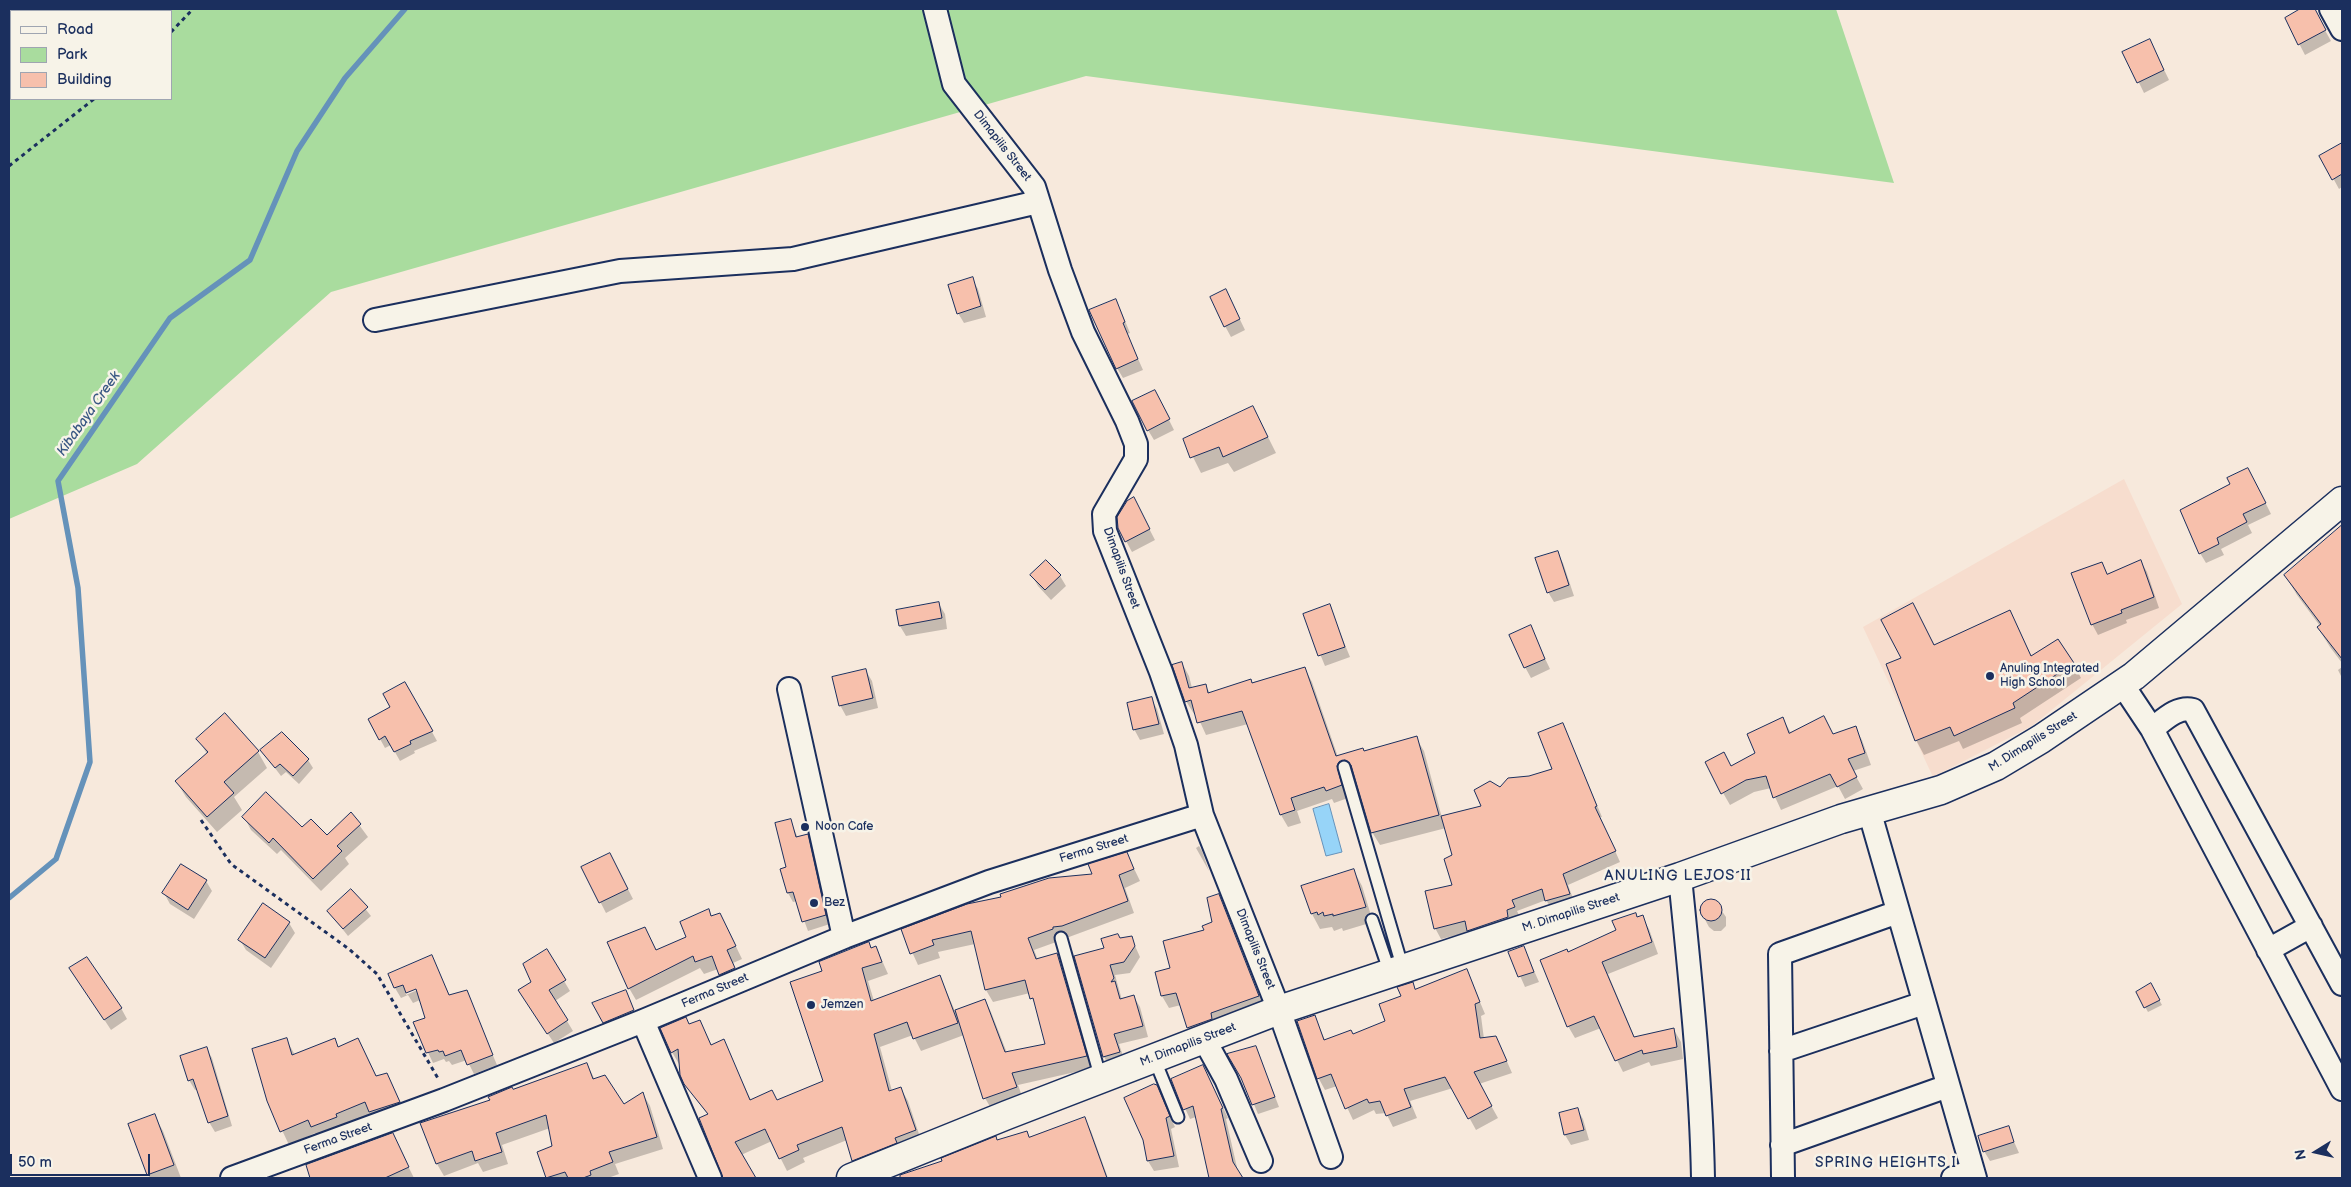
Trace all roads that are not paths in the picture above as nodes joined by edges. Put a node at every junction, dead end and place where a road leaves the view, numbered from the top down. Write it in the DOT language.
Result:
graph roads {
  1 [pos="935,9"];
  2 [pos="2331,9"];
  3 [pos="2342,29"];
  4 [pos="1038,202"];
  5 [pos="375,320"];
  6 [pos="2342,501"];
  7 [pos="2122,684"];
  8 [pos="789,689"];
  9 [pos="2152,729"];
  10 [pos="1344,767"];
  11 [pos="1869,810"];
  12 [pos="1202,816"];
  13 [pos="1680,877"];
  14 [pos="1898,912"];
  15 [pos="1372,920"];
  16 [pos="2311,926"];
  17 [pos="844,937"];
  18 [pos="1061,938"];
  19 [pos="2268,950"];
  20 [pos="1396,971"];
  21 [pos="2342,984"];
  22 [pos="1924,1002"];
  23 [pos="1279,1010"];
  24 [pos="643,1021"];
  25 [pos="1204,1039"];
  26 [pos="1781,1051"];
  27 [pos="1154,1058"];
  28 [pos="1101,1079"];
  29 [pos="1948,1086"];
  30 [pos="2342,1089"];
  31 [pos="1178,1117"];
  32 [pos="1782,1145"];
  33 [pos="1331,1157"];
  34 [pos="1261,1160"];
  35 [pos="1967,1176"];
  36 [pos="232,1178"];
  37 [pos="710,1178"];
  38 [pos="851,1178"];
  39 [pos="1703,1178"];
  40 [pos="1783,1178"];
  1 -- 4 [label="street, Dimapilis Street"];
  2 -- 3 [label="street"];
  4 -- 5 [label="street"];
  4 -- 12 [label="street, Dimapilis Street"];
  6 -- 7 [label="main road, M. Dimapilis Street"];
  7 -- 9 [label="street"];
  7 -- 11 [label="main road, M. Dimapilis Street"];
  8 -- 17 [label="street"];
  9 -- 16 [label="street"];
  9 -- 19 [label="street"];
  10 -- 20 [label="lane"];
  11 -- 13 [label="main road, M. Dimapilis Street"];
  11 -- 14 [label="street"];
  12 -- 17 [label="street, Ferma Street"];
  12 -- 23 [label="street, Dimapilis Street"];
  13 -- 20 [label="main road, M. Dimapilis Street"];
  13 -- 39 [label="street"];
  14 -- 22 [label="street"];
  14 -- 26 [label="street"];
  15 -- 20 [label="lane"];
  16 -- 19 [label="street"];
  16 -- 21 [label="street"];
  17 -- 24 [label="street, Ferma Street"];
  18 -- 28 [label="lane"];
  19 -- 30 [label="street"];
  20 -- 23 [label="main road, M. Dimapilis Street"];
  22 -- 26 [label="street"];
  22 -- 29 [label="street"];
  23 -- 25 [label="main road, M. Dimapilis Street"];
  23 -- 33 [label="street, Dimapilis Street"];
  24 -- 36 [label="street, Ferma Street"];
  24 -- 37 [label="street"];
  25 -- 27 [label="main road, M. Dimapilis Street"];
  25 -- 34 [label="street"];
  26 -- 32 [label="street"];
  27 -- 28 [label="main road, M. Dimapilis Street"];
  27 -- 31 [label="lane"];
  28 -- 38 [label="main road, M. Dimapilis Street"];
  29 -- 32 [label="street"];
  29 -- 35 [label="street"];
  32 -- 40 [label="street"];
}
